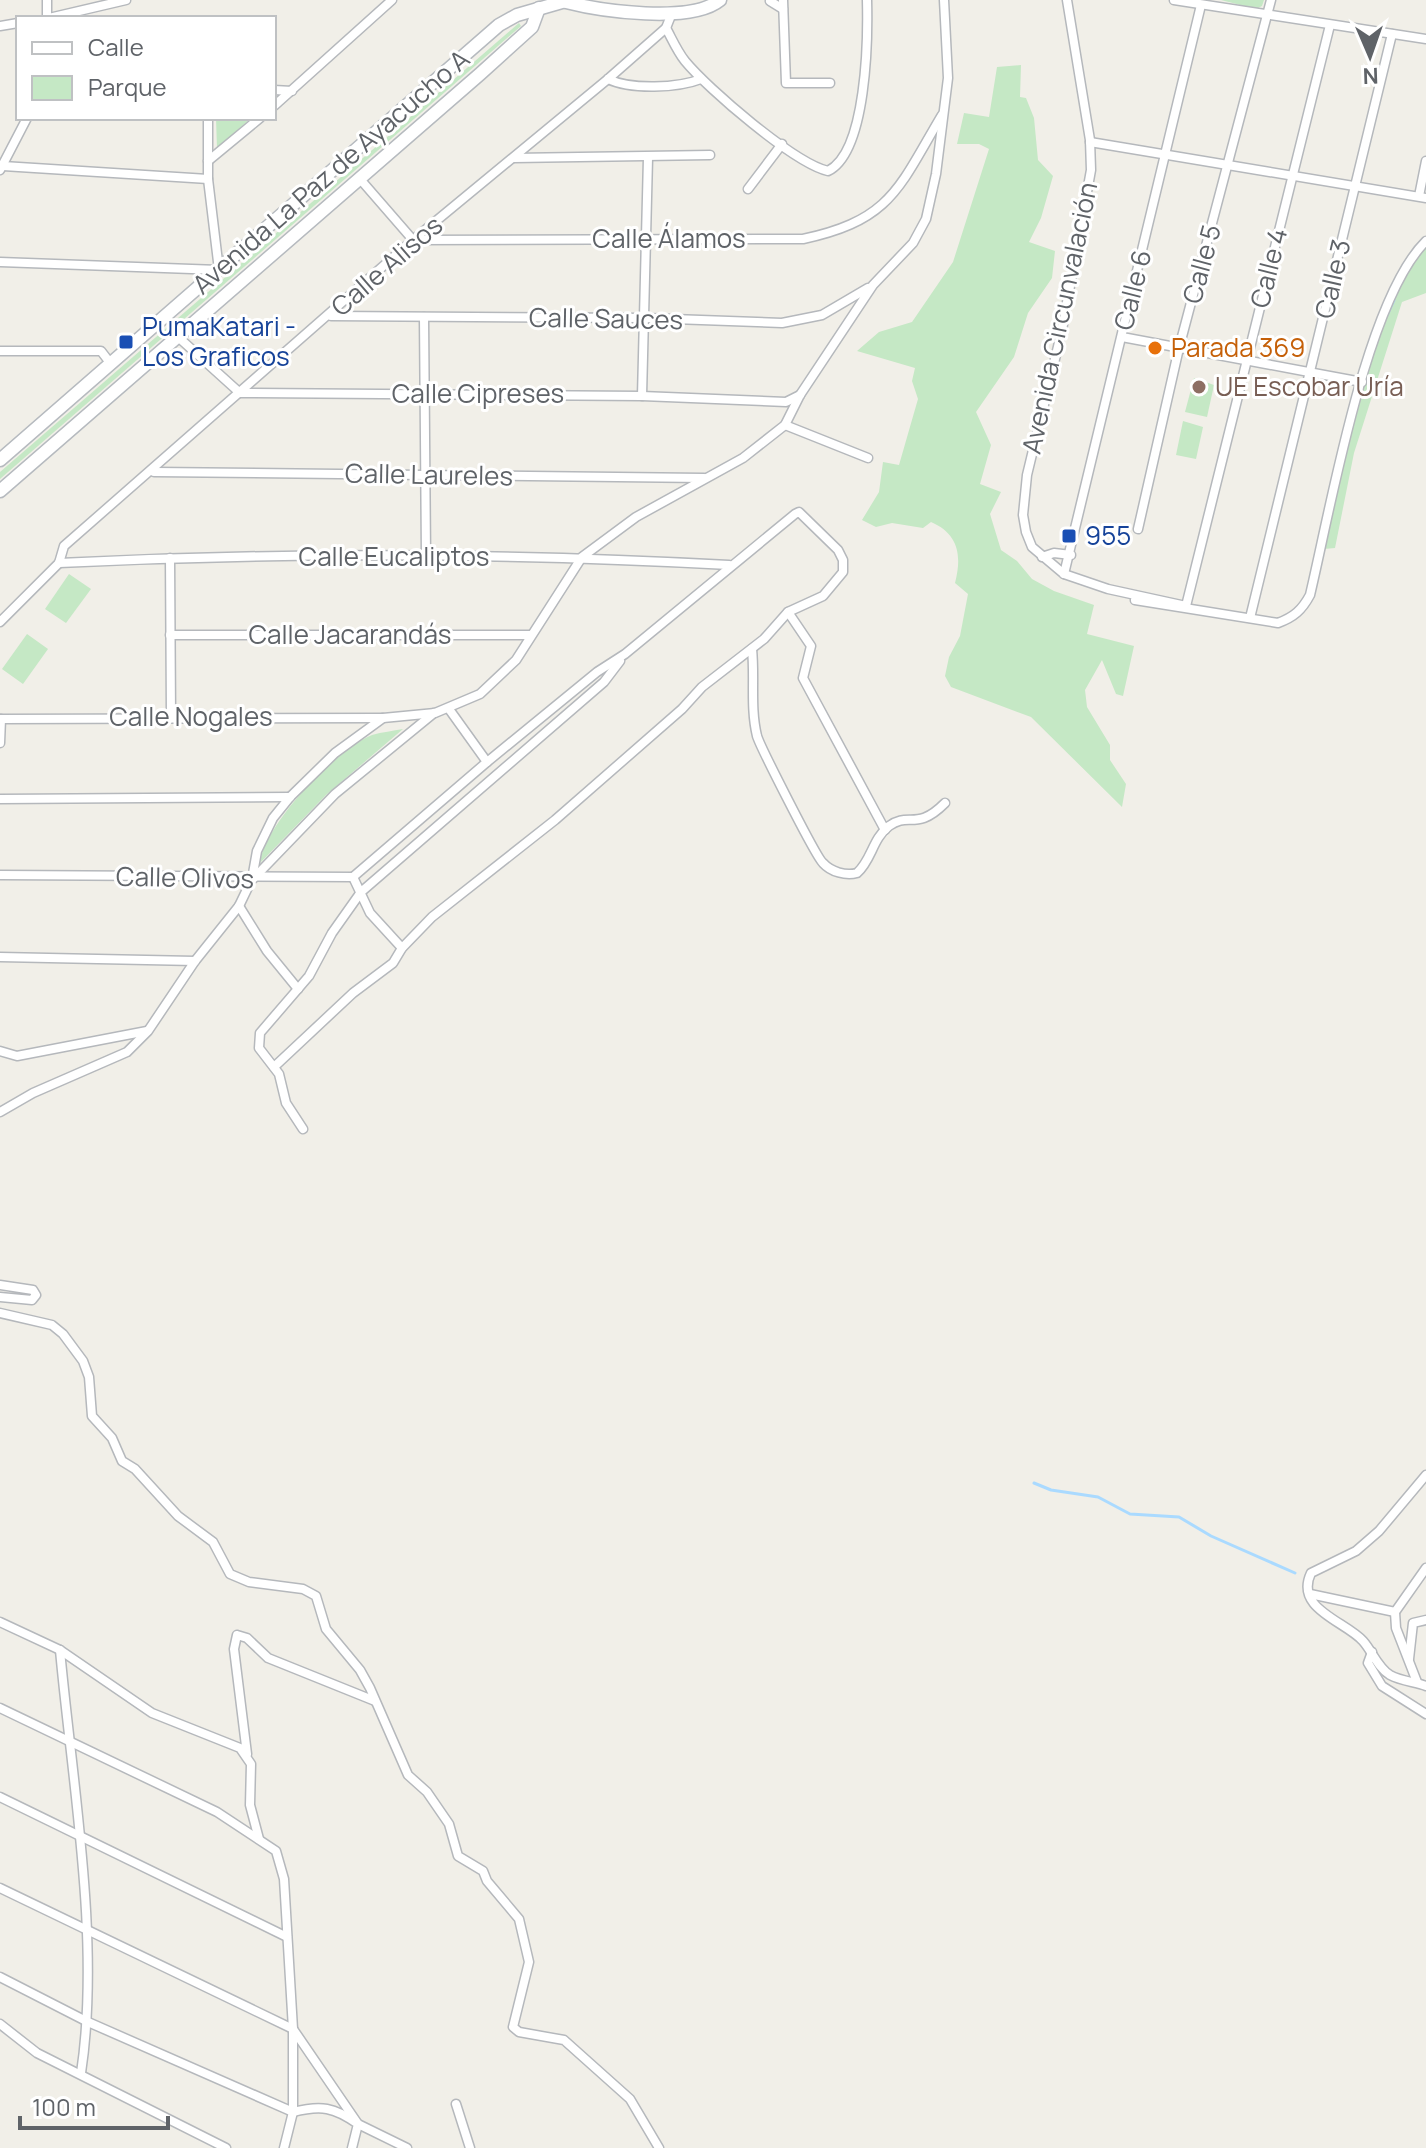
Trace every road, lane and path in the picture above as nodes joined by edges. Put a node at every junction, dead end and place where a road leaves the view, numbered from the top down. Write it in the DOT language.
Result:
graph roads {
  1 [pos="126,0"];
  2 [pos="392,0"];
  3 [pos="720,0"];
  4 [pos="867,0"];
  5 [pos="944,0"];
  6 [pos="1067,0"];
  7 [pos="1179,0"];
  8 [pos="1271,0"];
  9 [pos="565,1"];
  10 [pos="770,1"];
  11 [pos="783,5"];
  12 [pos="1201,5"];
  13 [pos="650,6"];
  14 [pos="539,8"];
  15 [pos="672,13"];
  16 [pos="1267,13"];
  17 [pos="57,16"];
  18 [pos="1330,25"];
  19 [pos="666,28"];
  20 [pos="1392,34"];
  21 [pos="1425,36"];
  22 [pos="608,79"];
  23 [pos="701,79"];
  24 [pos="830,83"];
  25 [pos="276,90"];
  26 [pos="292,91"];
  27 [pos="276,104"];
  28 [pos="944,110"];
  29 [pos="26,120"];
  30 [pos="208,120"];
  31 [pos="258,120"];
  32 [pos="1090,142"];
  33 [pos="782,144"];
  34 [pos="1167,153"];
  35 [pos="710,155"];
  36 [pos="514,158"];
  37 [pos="648,158"];
  38 [pos="208,161"];
  39 [pos="1426,161"];
  40 [pos="1228,166"];
  41 [pos="1,169"];
  42 [pos="1292,176"];
  43 [pos="208,179"];
  44 [pos="360,179"];
  45 [pos="1355,186"];
  46 [pos="748,189"];
  47 [pos="1422,197"];
  48 [pos="646,238"];
  49 [pos="413,240"];
  50 [pos="1426,241"];
  51 [pos="0,262"];
  52 [pos="219,270"];
  53 [pos="873,285"];
  54 [pos="330,316"];
  55 [pos="424,317"];
  56 [pos="645,318"];
  57 [pos="177,336"];
  58 [pos="1122,337"];
  59 [pos="1179,348"];
  60 [pos="0,351"];
  61 [pos="1245,360"];
  62 [pos="111,364"];
  63 [pos="1311,371"];
  64 [pos="1362,382"];
  65 [pos="240,393"];
  66 [pos="425,393"];
  67 [pos="800,395"];
  68 [pos="642,396"];
  69 [pos="785,425"];
  70 [pos="3,451"];
  71 [pos="868,458"];
  72 [pos="153,472"];
  73 [pos="425,476"];
  74 [pos="705,478"];
  75 [pos="0,491"];
  76 [pos="1138,529"];
  77 [pos="1071,555"];
  78 [pos="426,557"];
  79 [pos="582,557"];
  80 [pos="1042,557"];
  81 [pos="170,558"];
  82 [pos="59,563"];
  83 [pos="729,565"];
  84 [pos="1065,575"];
  85 [pos="1186,606"];
  86 [pos="788,612"];
  87 [pos="1250,618"];
  88 [pos="0,622"];
  89 [pos="170,635"];
  90 [pos="531,635"];
  91 [pos="752,649"];
  92 [pos="625,654"];
  93 [pos="449,709"];
  94 [pos="435,713"];
  95 [pos="171,716"];
  96 [pos="383,718"];
  97 [pos="0,719"];
  98 [pos="0,743"];
  99 [pos="487,762"];
  100 [pos="290,797"];
  101 [pos="0,799"];
  102 [pos="945,803"];
  103 [pos="885,830"];
  104 [pos="0,875"];
  105 [pos="353,877"];
  106 [pos="252,879"];
  107 [pos="361,892"];
  108 [pos="239,906"];
  109 [pos="402,948"];
  110 [pos="0,957"];
  111 [pos="195,961"];
  112 [pos="298,989"];
  113 [pos="148,1031"];
  114 [pos="0,1051"];
  115 [pos="274,1067"];
  116 [pos="0,1112"];
  117 [pos="303,1129"];
  118 [pos="0,1285"];
  119 [pos="0,1297"];
  120 [pos="0,1313"];
  121 [pos="1426,1475"];
  122 [pos="1426,1568"];
  123 [pos="1310,1594"];
  124 [pos="1395,1612"];
  125 [pos="1426,1620"];
  126 [pos="0,1622"];
  127 [pos="60,1650"];
  128 [pos="1372,1652"];
  129 [pos="1409,1659"];
  130 [pos="1421,1684"];
  131 [pos="375,1701"];
  132 [pos="0,1708"];
  133 [pos="1426,1714"];
  134 [pos="68,1740"];
  135 [pos="247,1755"];
  136 [pos="0,1797"];
  137 [pos="79,1834"];
  138 [pos="260,1839"];
  139 [pos="0,1888"];
  140 [pos="84,1928"];
  141 [pos="287,1937"];
  142 [pos="0,1977"];
  143 [pos="88,2022"];
  144 [pos="0,2024"];
  145 [pos="293,2029"];
  146 [pos="81,2073"];
  147 [pos="456,2104"];
  148 [pos="293,2112"];
  149 [pos="358,2124"];
  150 [pos="226,2148"];
  151 [pos="284,2148"];
  152 [pos="352,2148"];
  153 [pos="407,2148"];
  154 [pos="470,2148"];
  155 [pos="659,2148"];
  1 -- 17 [label="street"];
  2 -- 26 [label="street"];
  3 -- 15 [label="main road, Avenida La Paz de Ayacucho A"];
  4 -- 33 [label="street"];
  5 -- 28 [label="street"];
  6 -- 32 [label="street, Avenida Circunvalación"];
  7 -- 12 [label="street"];
  8 -- 16 [label="street, Calle 5"];
  9 -- 13 [label="main road, Avenida La Paz de Ayacucho A"];
  9 -- 14 [label="main road, Avenida La Paz de Ayacucho A"];
  10 -- 11 [label="street"];
  11 -- 24 [label="street"];
  12 -- 16 [label="street"];
  12 -- 34 [label="street, Calle 6"];
  13 -- 15 [label="main road, Avenida La Paz de Ayacucho A"];
  14 -- 44 [label="main road"];
  14 -- 52 [label="main road, Avenida La Paz de Ayacucho A"];
  15 -- 19 [label="street, Calle Alisos"];
  16 -- 18 [label="street"];
  16 -- 40 [label="street, Calle 5"];
  18 -- 20 [label="street"];
  18 -- 42 [label="street, Calle 4"];
  19 -- 22 [label="street, Calle Alisos"];
  19 -- 23 [label="street"];
  20 -- 21 [label="street"];
  20 -- 45 [label="street, Calle 3"];
  22 -- 23 [label="street"];
  22 -- 36 [label="street, Calle Alisos"];
  23 -- 33 [label="street"];
  25 -- 26 [label="street"];
  26 -- 27 [label="street"];
  28 -- 48 [label="street, Calle Álamos"];
  28 -- 53 [label="street"];
  29 -- 41 [label="street"];
  30 -- 38 [label="street"];
  31 -- 38 [label="street"];
  32 -- 34 [label="street"];
  32 -- 80 [label="street, Avenida Circunvalación"];
  33 -- 46 [label="street"];
  34 -- 40 [label="street"];
  34 -- 58 [label="street, Calle 6"];
  35 -- 37 [label="street"];
  36 -- 37 [label="street"];
  36 -- 49 [label="street, Calle Alisos"];
  37 -- 48 [label="street"];
  38 -- 43 [label="street"];
  39 -- 47 [label="street"];
  40 -- 42 [label="street"];
  40 -- 59 [label="street, Calle 5"];
  41 -- 43 [label="street"];
  42 -- 45 [label="street"];
  42 -- 61 [label="street, Calle 4"];
  43 -- 52 [label="street"];
  44 -- 49 [label="street"];
  44 -- 57 [label="main road"];
  45 -- 47 [label="street"];
  45 -- 63 [label="street, Calle 3"];
  48 -- 49 [label="street, Calle Álamos"];
  48 -- 56 [label="street"];
  49 -- 54 [label="street, Calle Alisos"];
  50 -- 64 [label="street"];
  51 -- 52 [label="street"];
  52 -- 62 [label="main road, Avenida La Paz de Ayacucho A"];
  53 -- 56 [label="street, Calle Sauces"];
  53 -- 67 [label="street"];
  54 -- 55 [label="street, Calle Sauces"];
  54 -- 65 [label="street, Calle Alisos"];
  55 -- 56 [label="street, Calle Sauces"];
  55 -- 66 [label="street"];
  56 -- 68 [label="street"];
  57 -- 65 [label="street"];
  57 -- 75 [label="main road"];
  58 -- 59 [label="street"];
  58 -- 77 [label="street, Calle 6"];
  59 -- 61 [label="street"];
  59 -- 76 [label="street, Calle 5"];
  60 -- 62 [label="street"];
  61 -- 63 [label="street"];
  61 -- 85 [label="street, Calle 4"];
  62 -- 70 [label="main road, Avenida La Paz de Ayacucho A"];
  63 -- 64 [label="street"];
  63 -- 87 [label="street, Calle 3"];
  64 -- 87 [label="street"];
  65 -- 66 [label="street, Calle Cipreses"];
  65 -- 72 [label="street, Calle Alisos"];
  66 -- 68 [label="street, Calle Cipreses"];
  66 -- 73 [label="street"];
  67 -- 68 [label="street, Calle Cipreses"];
  67 -- 69 [label="street"];
  69 -- 71 [label="street"];
  69 -- 74 [label="street"];
  72 -- 73 [label="street, Calle Laureles"];
  72 -- 82 [label="street, Calle Alisos"];
  73 -- 74 [label="street, Calle Laureles"];
  73 -- 78 [label="street"];
  74 -- 79 [label="street"];
  77 -- 80 [label="street"];
  77 -- 84 [label="street, Calle 6"];
  78 -- 79 [label="street, Calle Eucaliptos"];
  78 -- 81 [label="street, Calle Eucaliptos"];
  79 -- 83 [label="street, Calle Eucaliptos"];
  79 -- 90 [label="street"];
  80 -- 84 [label="street, Avenida Circunvalación"];
  81 -- 82 [label="street, Calle Eucaliptos"];
  81 -- 89 [label="street"];
  82 -- 88 [label="street, Calle Alisos"];
  83 -- 86 [label="street"];
  83 -- 92 [label="street"];
  84 -- 85 [label="street"];
  85 -- 87 [label="street"];
  86 -- 91 [label="street"];
  86 -- 103 [label="street"];
  89 -- 90 [label="street, Calle Jacarandás"];
  89 -- 95 [label="street"];
  90 -- 93 [label="street"];
  91 -- 103 [label="street"];
  91 -- 109 [label="street"];
  92 -- 99 [label="street"];
  92 -- 107 [label="street"];
  93 -- 94 [label="street"];
  93 -- 99 [label="street"];
  94 -- 96 [label="street, Calle Nogales"];
  94 -- 106 [label="street"];
  95 -- 96 [label="street, Calle Nogales"];
  95 -- 97 [label="street, Calle Nogales"];
  96 -- 100 [label="street"];
  97 -- 98 [label="street"];
  99 -- 105 [label="street"];
  100 -- 101 [label="street"];
  100 -- 106 [label="street"];
  102 -- 103 [label="street"];
  104 -- 106 [label="street, Calle Olivos"];
  105 -- 106 [label="street, Calle Olivos"];
  105 -- 107 [label="street"];
  106 -- 108 [label="street"];
  107 -- 109 [label="street"];
  107 -- 112 [label="street"];
  108 -- 111 [label="street"];
  108 -- 112 [label="street"];
  109 -- 115 [label="street"];
  110 -- 111 [label="street"];
  111 -- 113 [label="street"];
  112 -- 115 [label="street"];
  113 -- 114 [label="street"];
  113 -- 116 [label="street"];
  115 -- 117 [label="street"];
  118 -- 119 [label="street"];
  120 -- 131 [label="street"];
  121 -- 123 [label="street"];
  122 -- 124 [label="street"];
  123 -- 124 [label="street"];
  123 -- 128 [label="street"];
  124 -- 129 [label="street"];
  125 -- 129 [label="street"];
  126 -- 127 [label="street"];
  127 -- 134 [label="street"];
  127 -- 135 [label="street"];
  128 -- 130 [label="street"];
  128 -- 133 [label="street"];
  129 -- 130 [label="street"];
  131 -- 135 [label="street"];
  131 -- 155 [label="street"];
  132 -- 134 [label="street"];
  134 -- 137 [label="street"];
  134 -- 138 [label="street"];
  135 -- 138 [label="street"];
  136 -- 137 [label="street"];
  137 -- 140 [label="street"];
  137 -- 141 [label="street"];
  138 -- 141 [label="street"];
  139 -- 140 [label="street"];
  140 -- 143 [label="street"];
  140 -- 145 [label="street"];
  141 -- 145 [label="street"];
  142 -- 143 [label="street"];
  143 -- 146 [label="street"];
  143 -- 148 [label="street"];
  144 -- 146 [label="street"];
  145 -- 148 [label="street"];
  145 -- 149 [label="street"];
  146 -- 150 [label="street"];
  147 -- 154 [label="street"];
  148 -- 149 [label="street"];
  148 -- 151 [label="street"];
  149 -- 152 [label="street"];
  149 -- 153 [label="street"];
}
